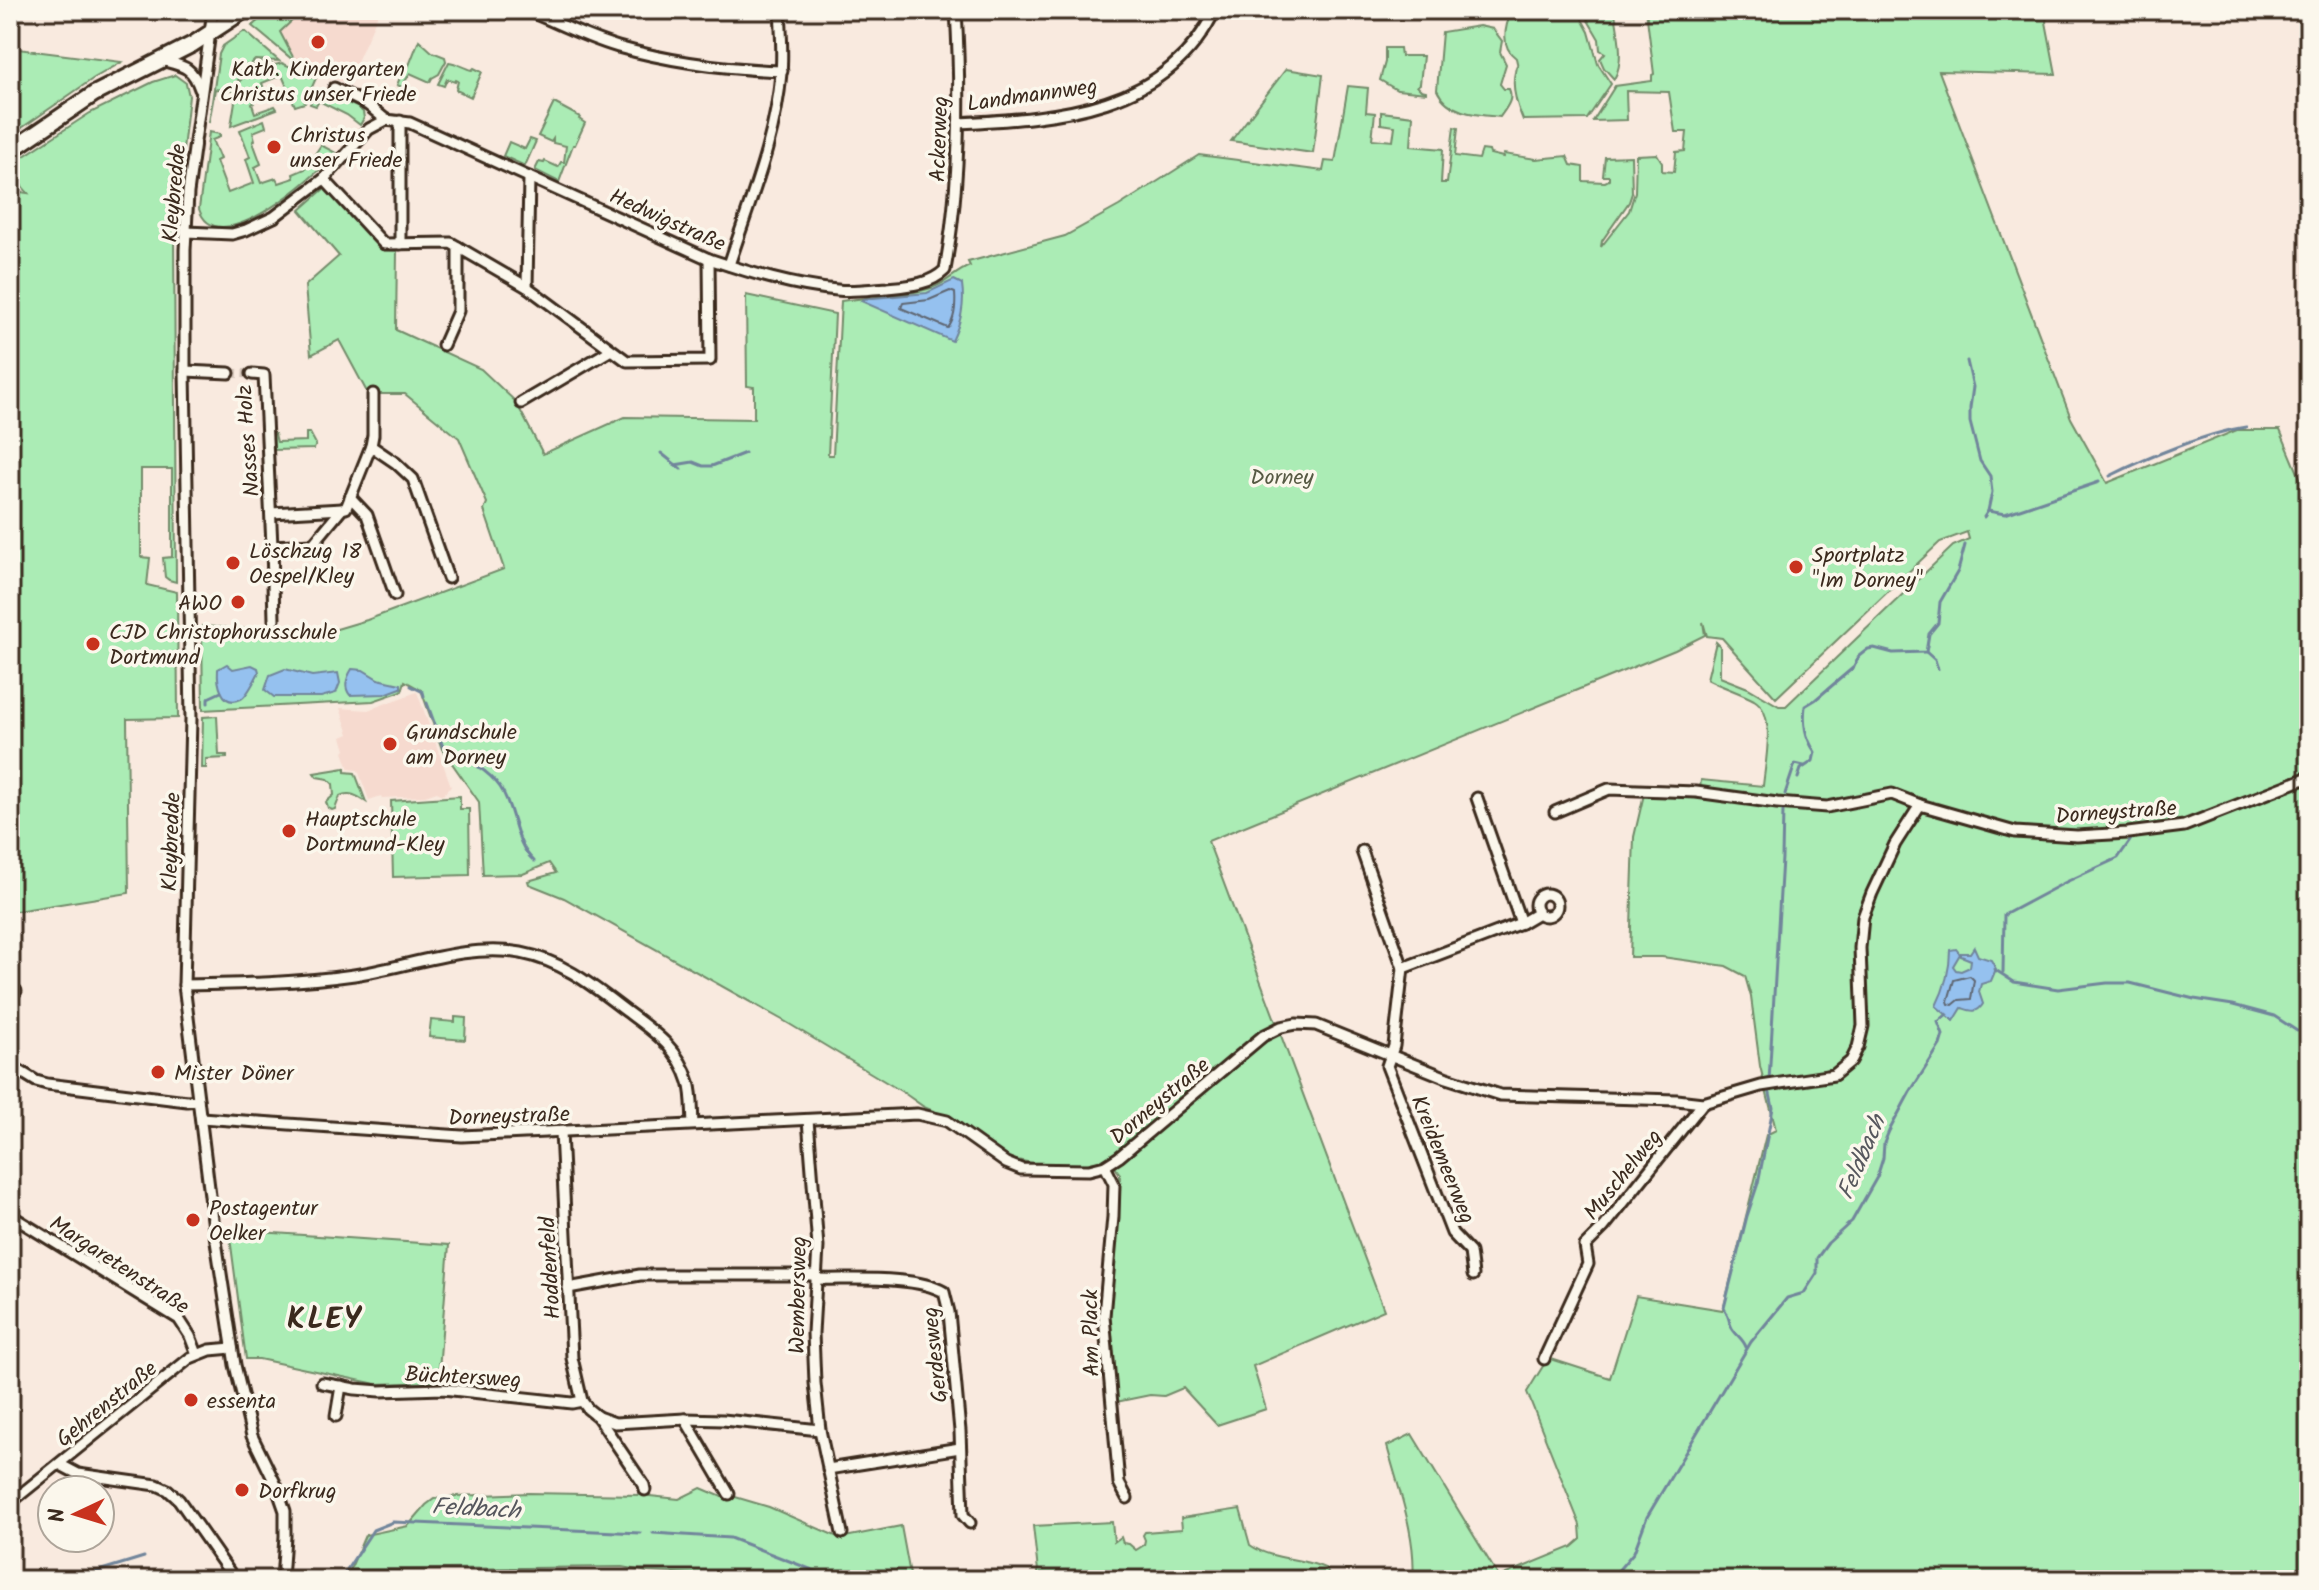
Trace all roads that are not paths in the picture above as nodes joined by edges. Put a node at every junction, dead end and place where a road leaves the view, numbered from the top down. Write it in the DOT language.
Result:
graph roads {
  1 [pos="213,10"];
  2 [pos="245,10"];
  3 [pos="527,10"];
  4 [pos="780,10"];
  5 [pos="956,10"];
  6 [pos="1215,10"];
  7 [pos="210,34"];
  8 [pos="161,60"];
  9 [pos="782,71"];
  10 [pos="334,88"];
  11 [pos="201,93"];
  12 [pos="386,120"];
  13 [pos="400,121"];
  14 [pos="958,123"];
  15 [pos="10,151"];
  16 [pos="529,177"];
  17 [pos="324,179"];
  18 [pos="186,232"];
  19 [pos="400,244"];
  20 [pos="458,247"];
  21 [pos="709,259"];
  22 [pos="729,265"];
  23 [pos="946,269"];
  24 [pos="527,287"];
  25 [pos="443,345"];
  26 [pos="611,350"];
  27 [pos="185,371"];
  28 [pos="229,373"];
  29 [pos="252,374"];
  30 [pos="373,394"];
  31 [pos="521,403"];
  32 [pos="371,446"];
  33 [pos="350,497"];
  34 [pos="342,509"];
  35 [pos="271,513"];
  36 [pos="272,546"];
  37 [pos="448,578"];
  38 [pos="395,595"];
  39 [pos="274,620"];
  40 [pos="2309,777"];
  41 [pos="1477,798"];
  42 [pos="1920,805"];
  43 [pos="1555,812"];
  44 [pos="1362,851"];
  45 [pos="1538,913"];
  46 [pos="1521,923"];
  47 [pos="1403,968"];
  48 [pos="184,985"];
  49 [pos="1391,1055"];
  50 [pos="10,1065"];
  51 [pos="198,1100"];
  52 [pos="1703,1103"];
  53 [pos="201,1118"];
  54 [pos="808,1120"];
  55 [pos="693,1124"];
  56 [pos="561,1132"];
  57 [pos="1105,1166"];
  58 [pos="10,1215"];
  59 [pos="1473,1275"];
  60 [pos="816,1277"];
  61 [pos="568,1288"];
  62 [pos="232,1348"];
  63 [pos="197,1354"];
  64 [pos="1544,1359"];
  65 [pos="322,1383"];
  66 [pos="341,1386"];
  67 [pos="582,1401"];
  68 [pos="336,1416"];
  69 [pos="598,1417"];
  70 [pos="685,1419"];
  71 [pos="820,1430"];
  72 [pos="960,1448"];
  73 [pos="59,1464"];
  74 [pos="828,1469"];
  75 [pos="645,1490"];
  76 [pos="729,1494"];
  77 [pos="1127,1498"];
  78 [pos="10,1503"];
  79 [pos="970,1523"];
  80 [pos="842,1533"];
  81 [pos="235,1580"];
  82 [pos="282,1580"];
  1 -- 7 [label="street, Kleybredde"];
  2 -- 7 [label="main road"];
  3 -- 9 [label="street"];
  4 -- 9 [label="street"];
  5 -- 14 [label="street, Ackerweg"];
  6 -- 14 [label="street, Landmannweg"];
  7 -- 8 [label="main road"];
  7 -- 11 [label="street, Kleybredde"];
  8 -- 11 [label="street"];
  8 -- 15 [label="main road"];
  9 -- 22 [label="street"];
  10 -- 12 [label="street"];
  11 -- 18 [label="street, Kleybredde"];
  12 -- 13 [label="street, Hedwigstraße"];
  12 -- 17 [label="street"];
  13 -- 16 [label="street, Hedwigstraße"];
  13 -- 19 [label="street"];
  14 -- 23 [label="street, Ackerweg"];
  16 -- 21 [label="street, Hedwigstraße"];
  16 -- 24 [label="street"];
  17 -- 18 [label="street"];
  17 -- 19 [label="street"];
  18 -- 27 [label="street, Kleybredde"];
  19 -- 20 [label="street"];
  20 -- 24 [label="street"];
  20 -- 25 [label="street"];
  21 -- 22 [label="street, Hedwigstraße"];
  21 -- 26 [label="street"];
  22 -- 23 [label="street, Hedwigstraße"];
  24 -- 26 [label="street"];
  26 -- 31 [label="street"];
  27 -- 28 [label="street, Nasses Holz"];
  27 -- 48 [label="street, Kleybredde"];
  29 -- 35 [label="street, Nasses Holz"];
  30 -- 32 [label="street"];
  32 -- 33 [label="street"];
  32 -- 37 [label="street"];
  33 -- 34 [label="street"];
  33 -- 38 [label="street"];
  34 -- 35 [label="street, Nasses Holz"];
  34 -- 36 [label="street"];
  35 -- 36 [label="street, Nasses Holz"];
  36 -- 39 [label="street, Nasses Holz"];
  40 -- 42 [label="street, Dorneystraße"];
  41 -- 46 [label="street"];
  42 -- 43 [label="street, Dorneystraße"];
  42 -- 52 [label="street, Dorneystraße"];
  44 -- 47 [label="street"];
  45 -- 46 [label="street"];
  46 -- 47 [label="street"];
  47 -- 49 [label="street, Kreidemeerweg"];
  48 -- 51 [label="street, Kleybredde"];
  48 -- 55 [label="street"];
  49 -- 52 [label="street, Dorneystraße"];
  49 -- 57 [label="street, Dorneystraße"];
  49 -- 59 [label="street, Kreidemeerweg"];
  50 -- 51 [label="street"];
  51 -- 53 [label="street, Kleybredde"];
  52 -- 64 [label="street, Muschelweg"];
  53 -- 56 [label="street, Dorneystraße"];
  53 -- 62 [label="street, Kleybredde"];
  54 -- 55 [label="street, Dorneystraße"];
  54 -- 57 [label="street, Dorneystraße"];
  54 -- 60 [label="street, Wembersweg"];
  55 -- 56 [label="street, Dorneystraße"];
  56 -- 61 [label="street, Hoddenfeld"];
  57 -- 77 [label="street, Am Plack"];
  58 -- 63 [label="street, Margaretenstraße"];
  60 -- 61 [label="street, Gerdesweg"];
  60 -- 71 [label="street, Wembersweg"];
  60 -- 72 [label="street, Gerdesweg"];
  61 -- 67 [label="street, Hoddenfeld"];
  62 -- 63 [label="street, Gehrenstraße"];
  62 -- 82 [label="street, Kleybredde"];
  63 -- 73 [label="street, Gehrenstraße"];
  65 -- 66 [label="street, Büchtersweg"];
  66 -- 67 [label="street, Büchtersweg"];
  66 -- 68 [label="street"];
  67 -- 69 [label="street"];
  69 -- 70 [label="street"];
  69 -- 75 [label="street"];
  70 -- 71 [label="street"];
  70 -- 76 [label="street"];
  71 -- 74 [label="street, Wembersweg"];
  72 -- 74 [label="street"];
  72 -- 79 [label="street, Gerdesweg"];
  73 -- 78 [label="street, Gehrenstraße"];
  73 -- 81 [label="street"];
  74 -- 80 [label="street, Wembersweg"];
}
